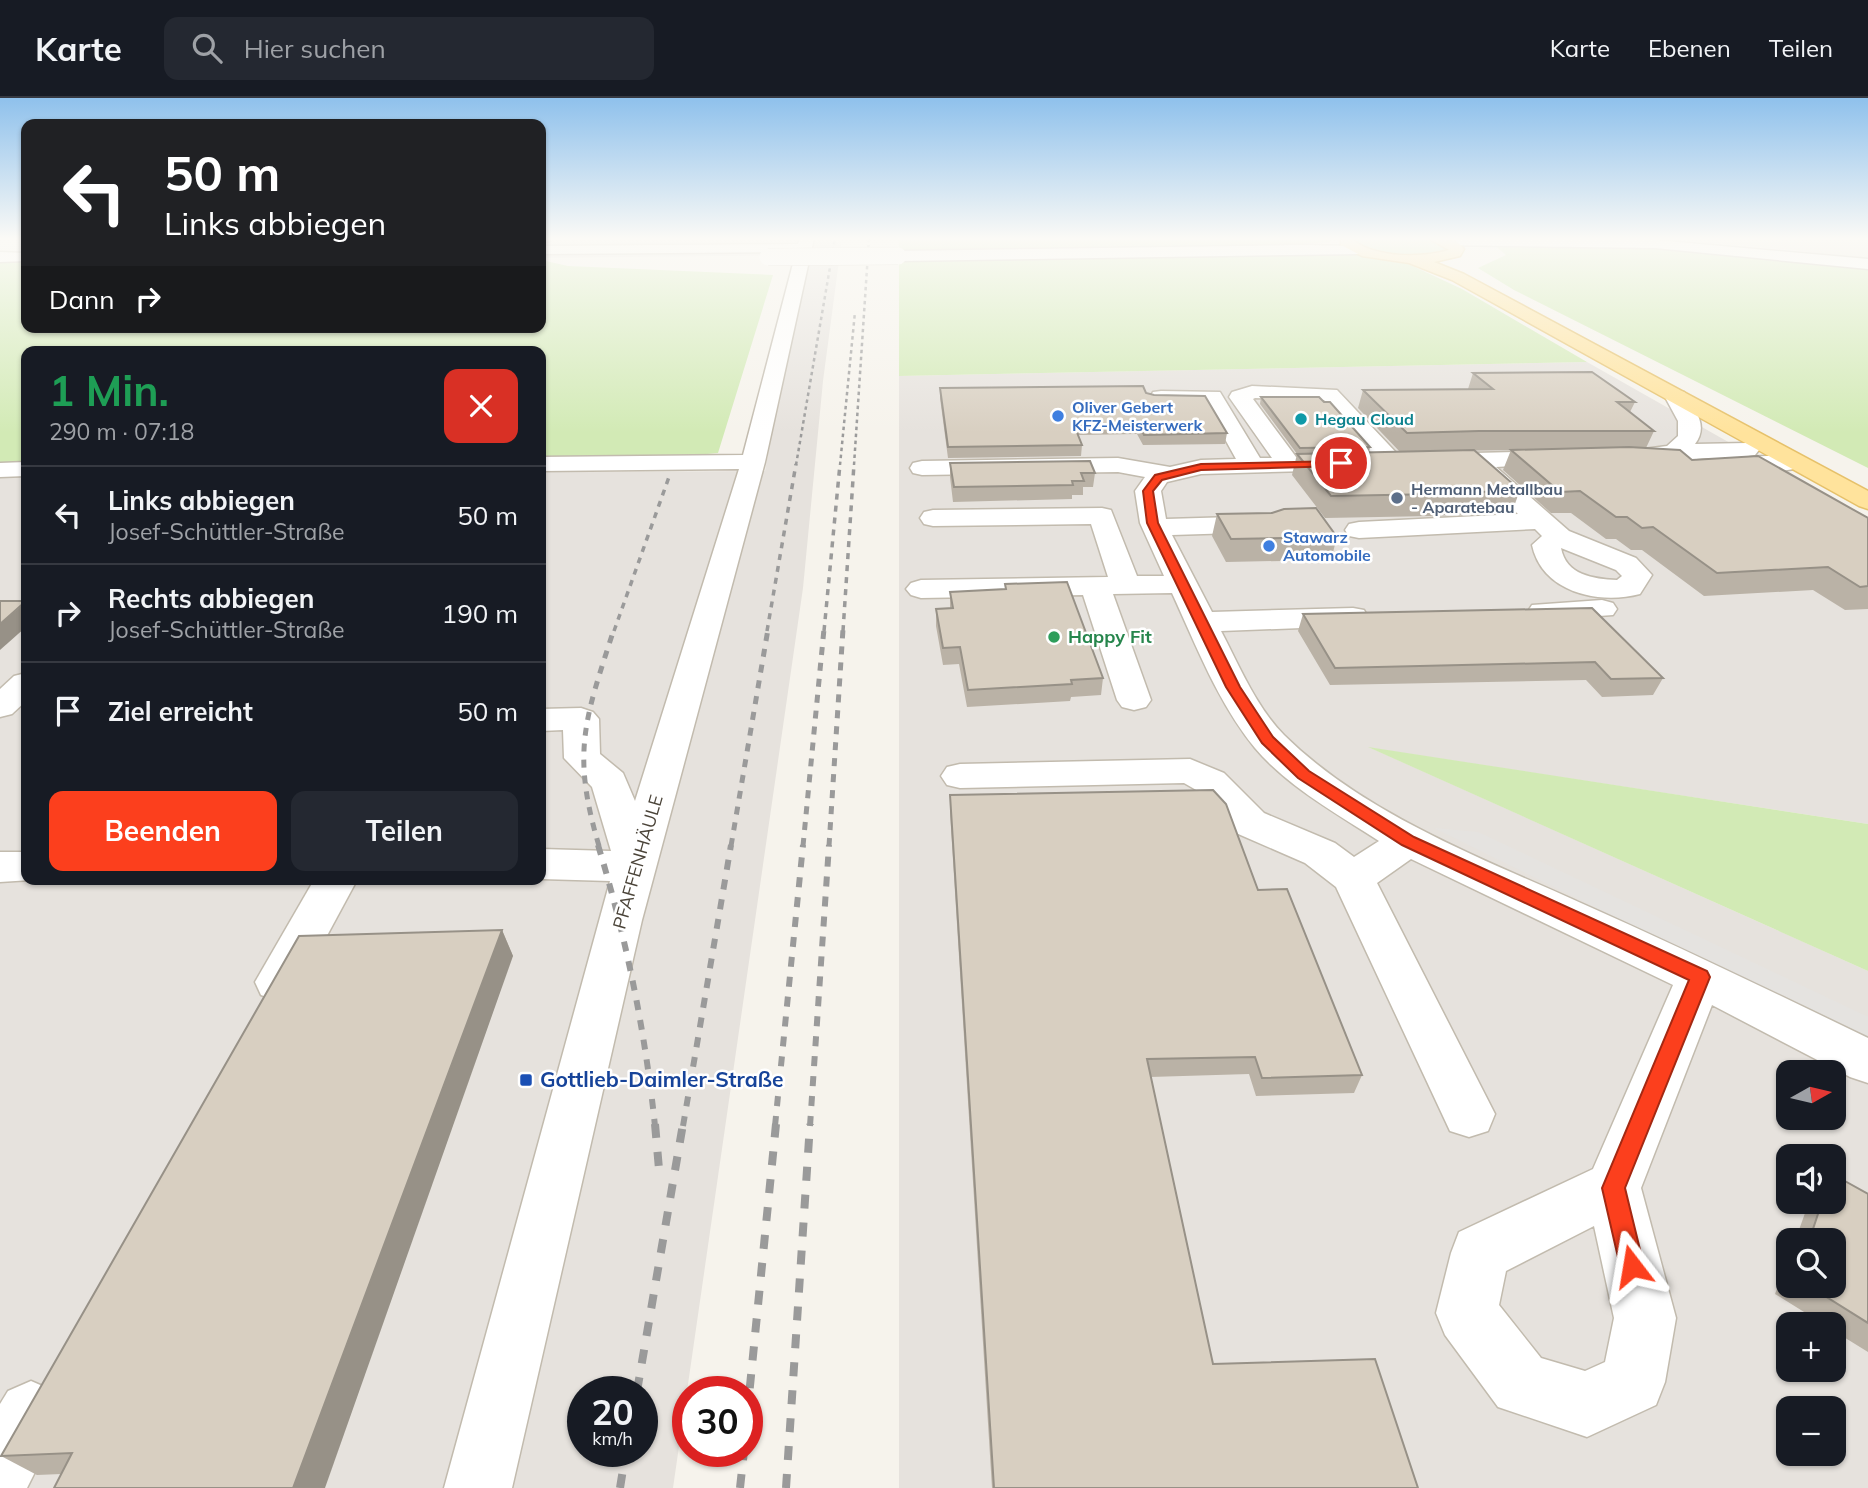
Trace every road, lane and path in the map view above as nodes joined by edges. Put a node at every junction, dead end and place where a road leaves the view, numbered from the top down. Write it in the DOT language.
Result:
graph roads {
  1 [pos="783,303"];
  2 [pos="1505,303"];
  3 [pos="1161,397"];
  4 [pos="1676,397"];
  5 [pos="1674,452"];
  6 [pos="1620,458"];
  7 [pos="1472,459"];
  8 [pos="1794,461"];
  9 [pos="753,462"];
  10 [pos="1392,462"];
  11 [pos="546,464"];
  12 [pos="1289,464"];
  13 [pos="1252,465"];
  14 [pos="922,468"];
  15 [pos="21,469"];
  16 [pos="0,470"];
  17 [pos="1169,474"];
  18 [pos="1868,501"];
  19 [pos="933,518"];
  20 [pos="1268,524"];
  21 [pos="1155,527"];
  22 [pos="1359,530"];
  23 [pos="1183,584"];
  24 [pos="1110,585"];
  25 [pos="921,589"];
  26 [pos="1602,609"];
  27 [pos="1520,612"];
  28 [pos="1382,616"];
  29 [pos="1201,622"];
  30 [pos="21,688"];
  31 [pos="1134,700"];
  32 [pos="0,707"];
  33 [pos="546,720"];
  34 [pos="960,776"];
  35 [pos="1408,841"];
  36 [pos="546,864"];
  37 [pos="0,867"];
  38 [pos="21,867"];
  39 [pos="636,867"];
  40 [pos="1353,878"];
  41 [pos="333,885"];
  42 [pos="1700,977"];
  43 [pos="254,1025"];
  44 [pos="1868,1062"];
  45 [pos="1469,1114"];
  46 [pos="1613,1188"];
  47 [pos="55,1373"];
  48 [pos="0,1469"];
  49 [pos="478,1488"];
  1 -- 9 [label="street, PFAFFENHÄULE"];
  2 -- 4 [label="main road"];
  3 -- 13 [label="street"];
  4 -- 5 [label="street"];
  4 -- 8 [label="main road"];
  5 -- 6 [label="street"];
  5 -- 8 [label="street"];
  6 -- 7 [label="street"];
  6 -- 8 [label="street"];
  7 -- 10 [label="street"];
  7 -- 22 [label="street"];
  8 -- 18 [label="main road"];
  9 -- 11 [label="street"];
  9 -- 39 [label="street, PFAFFENHÄULE"];
  10 -- 12 [label="street"];
  10 -- 12 [label="street"];
  12 -- 13 [label="street"];
  13 -- 17 [label="street"];
  14 -- 17 [label="street"];
  15 -- 16 [label="street"];
  17 -- 21 [label="street"];
  19 -- 24 [label="street"];
  20 -- 21 [label="street"];
  21 -- 23 [label="street"];
  23 -- 24 [label="street"];
  23 -- 29 [label="street"];
  24 -- 25 [label="street"];
  24 -- 31 [label="street"];
  26 -- 27 [label="street"];
  28 -- 29 [label="street"];
  29 -- 35 [label="street"];
  30 -- 32 [label="street"];
  33 -- 39 [label="street"];
  34 -- 40 [label="street"];
  35 -- 40 [label="street"];
  35 -- 42 [label="street"];
  36 -- 39 [label="street"];
  37 -- 38 [label="street"];
  39 -- 49 [label="street, PFAFFENHÄULE"];
  40 -- 45 [label="street"];
  41 -- 43 [label="street"];
  42 -- 44 [label="street"];
  42 -- 46 [label="street"];
  47 -- 48 [label="street"];
}
